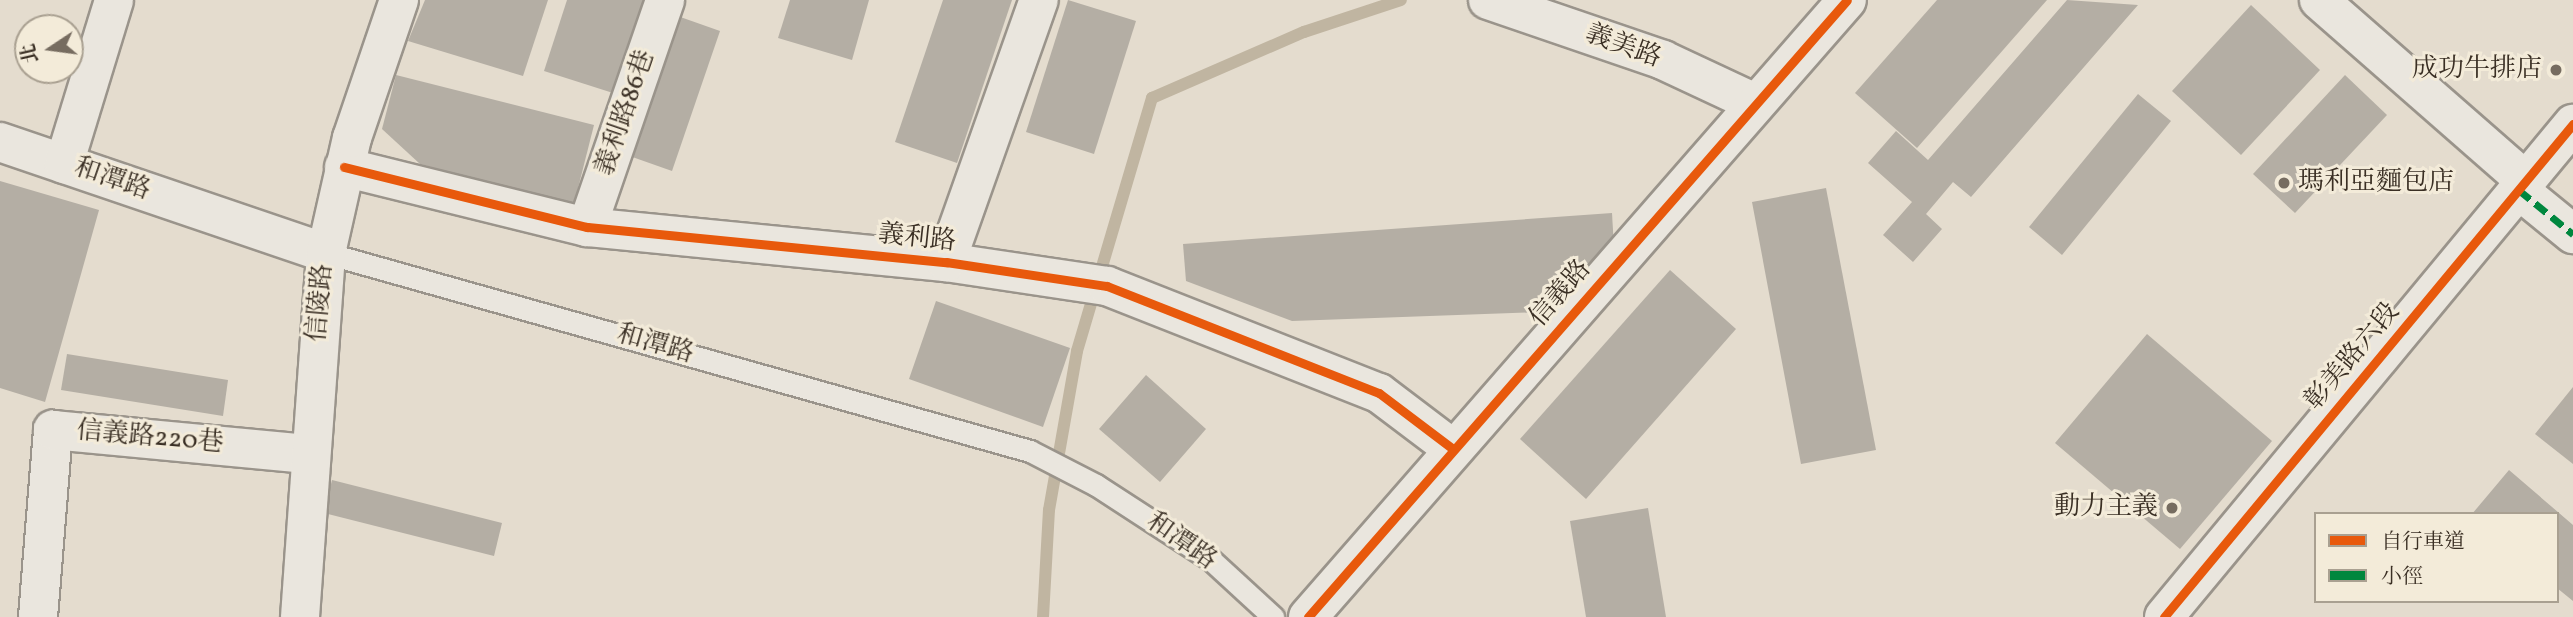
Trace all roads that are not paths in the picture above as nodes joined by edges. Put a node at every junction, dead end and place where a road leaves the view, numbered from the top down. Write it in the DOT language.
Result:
graph roads {
  1 [pos="114,0"];
  2 [pos="399,0"];
  3 [pos="665,0"];
  4 [pos="1038,0"];
  5 [pos="1489,0"];
  6 [pos="1847,0"];
  7 [pos="2319,0"];
  8 [pos="1755,103"];
  9 [pos="2573,124"];
  10 [pos="0,142"];
  11 [pos="64,164"];
  12 [pos="344,167"];
  13 [pos="2523,185"];
  14 [pos="587,227"];
  15 [pos="2573,234"];
  16 [pos="326,253"];
  17 [pos="946,262"];
  18 [pos="1453,449"];
  19 [pos="307,454"];
  20 [pos="37,617"];
  21 [pos="300,617"];
  22 [pos="1273,617"];
  23 [pos="1308,617"];
  24 [pos="2164,617"];
  1 -- 11 [label="street"];
  2 -- 12 [label="street, 信陵路"];
  3 -- 14 [label="street, 義利路86巷"];
  4 -- 17 [label="street"];
  5 -- 8 [label="street, 義美路"];
  6 -- 8 [label="street, 信義路"];
  7 -- 13 [label="street"];
  8 -- 18 [label="street, 信義路"];
  9 -- 13 [label="street, 彰美路六段"];
  10 -- 11 [label="street, 和潭路"];
  11 -- 16 [label="street, 和潭路"];
  12 -- 14 [label="street, 義利路"];
  12 -- 16 [label="street, 信陵路"];
  13 -- 15 [label="street"];
  13 -- 24 [label="street, 彰美路六段"];
  14 -- 17 [label="street, 義利路"];
  16 -- 19 [label="street, 信陵路"];
  16 -- 22 [label="lane, 和潭路"];
  17 -- 18 [label="street, 義利路"];
  18 -- 23 [label="street, 信義路"];
  19 -- 20 [label="street, 信義路220巷"];
  19 -- 21 [label="street, 信陵路"];
}
